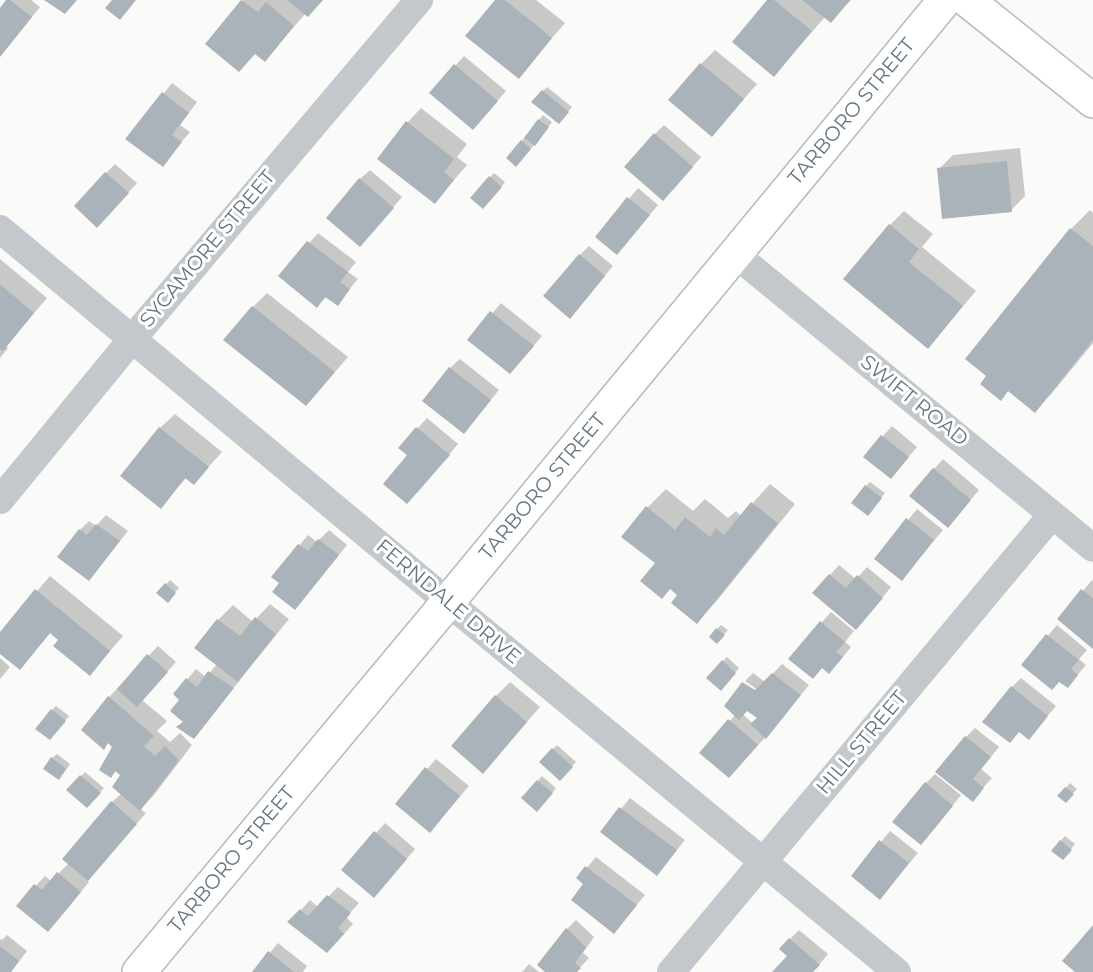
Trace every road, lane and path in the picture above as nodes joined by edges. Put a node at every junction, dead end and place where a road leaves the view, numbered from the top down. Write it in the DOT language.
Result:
graph roads {
  1 [pos="419,0"];
  2 [pos="945,0"];
  3 [pos="967,0"];
  4 [pos="1093,101"];
  5 [pos="0,229"];
  6 [pos="735,254"];
  7 [pos="133,338"];
  8 [pos="0,500"];
  9 [pos="1052,515"];
  10 [pos="1093,548"];
  11 [pos="448,602"];
  12 [pos="762,862"];
  13 [pos="139,972"];
  14 [pos="671,972"];
  15 [pos="897,972"];
  1 -- 7 [label="street, SYCAMORE STREET"];
  2 -- 6 [label="street, TARBORO STREET"];
  3 -- 4 [label="street"];
  5 -- 7 [label="street, FERNDALE DRIVE"];
  6 -- 9 [label="street, SWIFT ROAD"];
  6 -- 11 [label="street, TARBORO STREET"];
  7 -- 8 [label="street, SYCAMORE STREET"];
  7 -- 11 [label="street, FERNDALE DRIVE"];
  9 -- 10 [label="street, SWIFT ROAD"];
  9 -- 12 [label="street, HILL STREET"];
  11 -- 12 [label="street, FERNDALE DRIVE"];
  11 -- 13 [label="street, TARBORO STREET"];
  12 -- 14 [label="street, HILL STREET"];
  12 -- 15 [label="street, FERNDALE DRIVE"];
}
